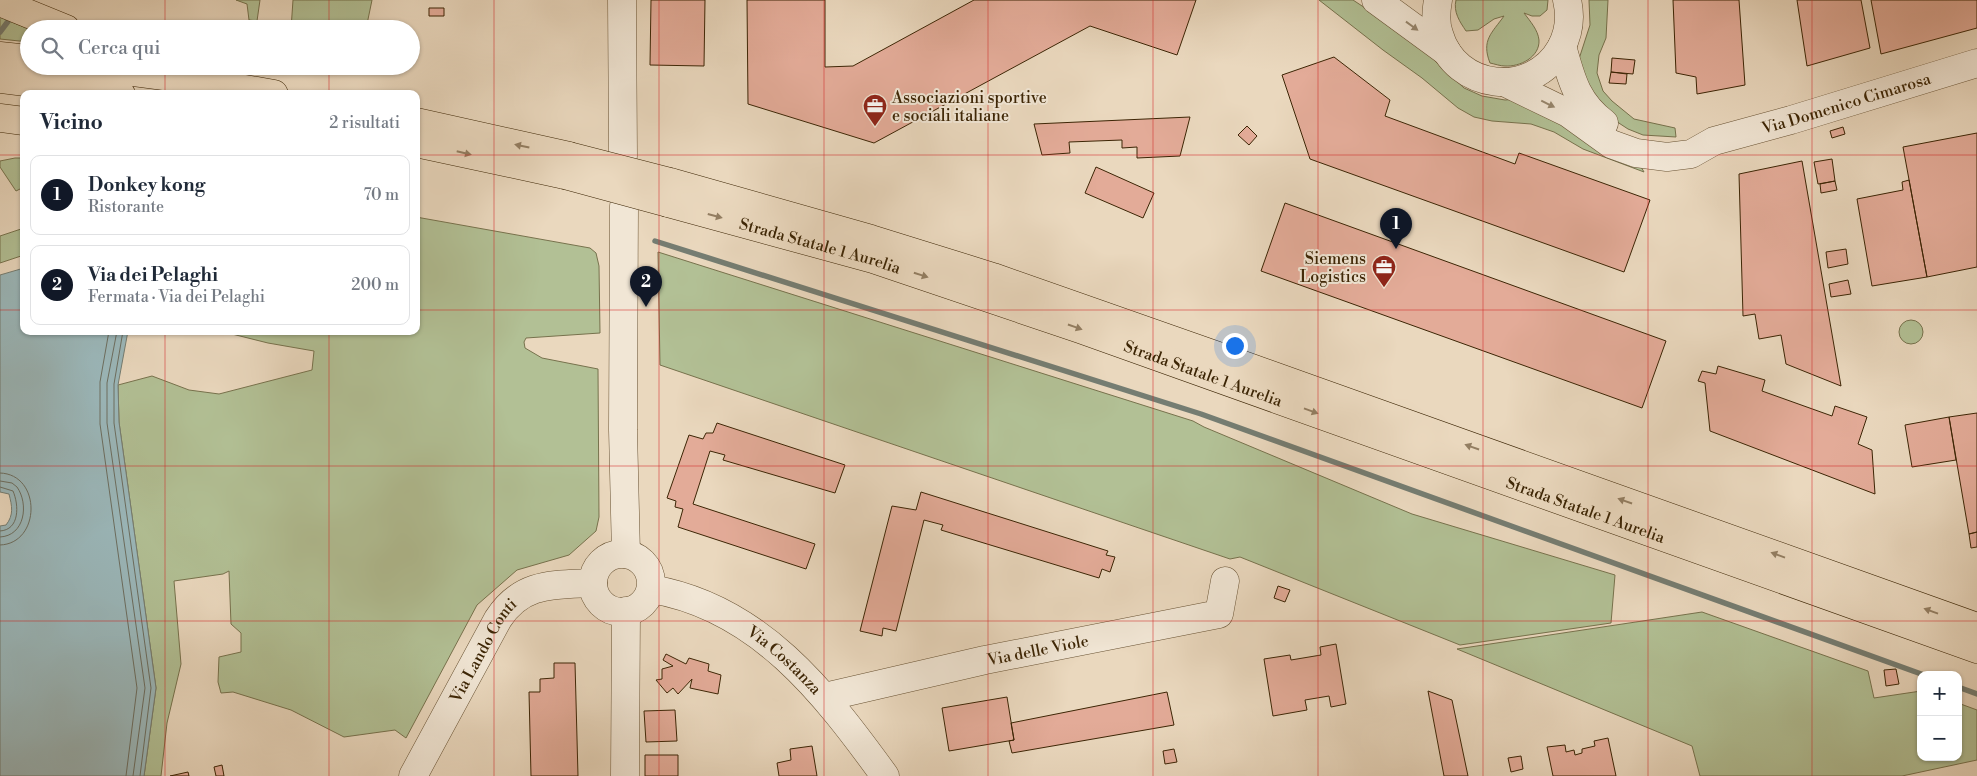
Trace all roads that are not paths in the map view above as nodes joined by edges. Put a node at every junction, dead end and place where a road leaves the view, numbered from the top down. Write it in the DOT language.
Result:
graph roads {
  1 [pos="622,0"];
  2 [pos="1376,0"];
  3 [pos="1438,0"];
  4 [pos="1568,0"];
  5 [pos="0,2"];
  6 [pos="44,20"];
  7 [pos="1562,46"];
  8 [pos="1446,52"];
  9 [pos="0,56"];
  10 [pos="20,58"];
  11 [pos="1977,63"];
  12 [pos="157,75"];
  13 [pos="213,75"];
  14 [pos="0,79"];
  15 [pos="1504,82"];
  16 [pos="89,90"];
  17 [pos="252,90"];
  18 [pos="260,90"];
  19 [pos="0,118"];
  20 [pos="20,120"];
  21 [pos="420,123"];
  22 [pos="1714,141"];
  23 [pos="422,145"];
  24 [pos="623,156"];
  25 [pos="567,166"];
  26 [pos="669,192"];
  27 [pos="624,206"];
  28 [pos="626,554"];
  29 [pos="1225,580"];
  30 [pos="593,583"];
  31 [pos="651,589"];
  32 [pos="626,612"];
  33 [pos="1977,627"];
  34 [pos="1977,649"];
  35 [pos="825,697"];
  36 [pos="413,776"];
  37 [pos="625,776"];
  38 [pos="885,776"];
  1 -- 24 [label="street"];
  2 -- 8 [label="street, one-way"];
  3 -- 8 [label="street"];
  4 -- 7 [label="street"];
  5 -- 6 [label="highway"];
  7 -- 15 [label="street"];
  7 -- 22 [label="street, Via Domenico Cimarosa"];
  8 -- 15 [label="street"];
  9 -- 10 [label="highway"];
  11 -- 22 [label="street, Via Domenico Cimarosa"];
  12 -- 17 [label="highway"];
  13 -- 18 [label="highway"];
  14 -- 16 [label="highway"];
  15 -- 22 [label="street, Via Domenico Cimarosa, one-way"];
  19 -- 20 [label="highway"];
  25 -- 21 [label="highway, Strada Statale 1 Aurelia, one-way"];
  23 -- 25 [label="highway, Strada Statale 1 Aurelia, one-way"];
  25 -- 26 [label="highway, Strada Statale 1 Aurelia, bridge"];
  33 -- 26 [label="highway, Strada Statale 1 Aurelia, one-way"];
  26 -- 34 [label="highway, Strada Statale 1 Aurelia, one-way"];
  27 -- 28 [label="street"];
  28 -- 30 [label="street"];
  28 -- 31 [label="street"];
  29 -- 35 [label="street, Via delle Viole"];
  30 -- 32 [label="street"];
  30 -- 36 [label="street, Via Lando Conti"];
  31 -- 32 [label="street"];
  31 -- 35 [label="street, Via Costanza"];
  32 -- 37 [label="street"];
  35 -- 38 [label="street, Via Costanza"];
}
